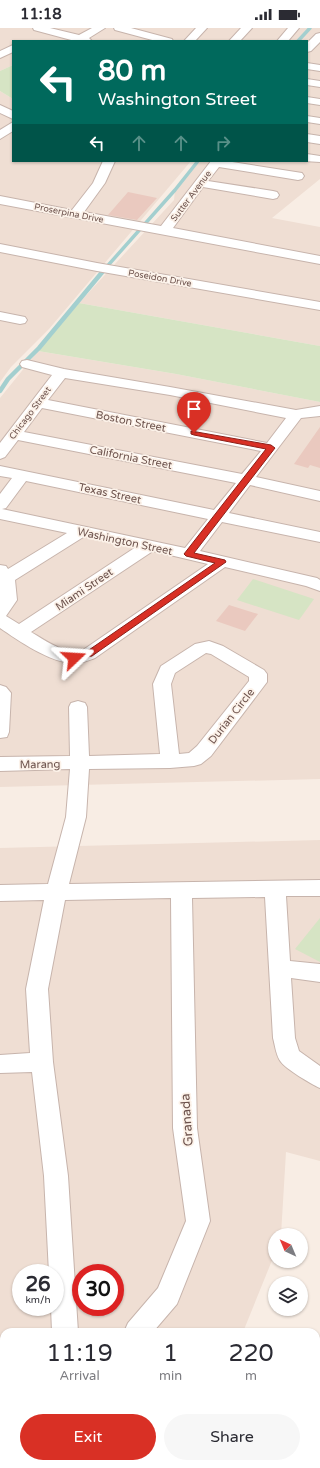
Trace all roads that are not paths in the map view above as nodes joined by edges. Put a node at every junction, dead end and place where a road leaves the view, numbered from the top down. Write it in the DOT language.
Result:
graph roads {
  1 [pos="100,28"];
  2 [pos="119,28"];
  3 [pos="247,28"];
  4 [pos="294,28"];
  5 [pos="197,29"];
  6 [pos="43,31"];
  7 [pos="320,36"];
  8 [pos="83,40"];
  9 [pos="164,40"];
  10 [pos="190,40"];
  11 [pos="235,40"];
  12 [pos="283,40"];
  13 [pos="11,44"];
  14 [pos="308,49"];
  15 [pos="308,50"];
  16 [pos="320,52"];
  17 [pos="0,55"];
  18 [pos="308,66"];
  19 [pos="320,68"];
  20 [pos="308,82"];
  21 [pos="320,84"];
  22 [pos="308,100"];
  23 [pos="320,102"];
  24 [pos="0,108"];
  25 [pos="12,115"];
  26 [pos="308,119"];
  27 [pos="320,121"];
  28 [pos="12,127"];
  29 [pos="0,135"];
  30 [pos="308,138"];
  31 [pos="320,140"];
  32 [pos="109,162"];
  33 [pos="217,162"];
  34 [pos="298,176"];
  35 [pos="200,183"];
  36 [pos="272,195"];
  37 [pos="0,200"];
  38 [pos="75,214"];
  39 [pos="159,230"];
  40 [pos="0,248"];
  41 [pos="320,260"];
  42 [pos="320,306"];
  43 [pos="0,316"];
  44 [pos="20,320"];
  45 [pos="27,364"];
  46 [pos="61,373"];
  47 [pos="38,403"];
  48 [pos="320,411"];
  49 [pos="296,415"];
  50 [pos="14,435"];
  51 [pos="271,448"];
  52 [pos="0,454"];
  53 [pos="0,471"];
  54 [pos="22,475"];
  55 [pos="247,480"];
  56 [pos="320,496"];
  57 [pos="0,505"];
  58 [pos="0,514"];
  59 [pos="220,515"];
  60 [pos="82,531"];
  61 [pos="320,537"];
  62 [pos="150,545"];
  63 [pos="188,554"];
  64 [pos="222,562"];
  65 [pos="3,574"];
  66 [pos="317,580"];
  67 [pos="0,612"];
  68 [pos="0,620"];
  69 [pos="18,633"];
  70 [pos="0,691"];
  71 [pos="78,707"];
  72 [pos="0,732"];
  73 [pos="170,761"];
  74 [pos="80,763"];
  75 [pos="0,764"];
  76 [pos="320,888"];
  77 [pos="275,889"];
  78 [pos="181,890"];
  79 [pos="0,893"];
  80 [pos="56,893"];
  81 [pos="281,968"];
  82 [pos="320,973"];
  83 [pos="42,1062"];
  84 [pos="0,1064"];
  85 [pos="320,1078"];
  86 [pos="65,1328"];
  87 [pos="140,1328"];
  1 -- 8 [label="street"];
  2 -- 9 [label="street"];
  3 -- 11 [label="street"];
  4 -- 12 [label="street"];
  5 -- 10 [label="street"];
  6 -- 8 [label="street"];
  7 -- 14 [label="street"];
  13 -- 17 [label="street"];
  15 -- 16 [label="street"];
  18 -- 19 [label="street"];
  20 -- 21 [label="street"];
  22 -- 23 [label="street"];
  24 -- 25 [label="street"];
  26 -- 27 [label="street"];
  28 -- 29 [label="street"];
  30 -- 31 [label="street"];
  32 -- 38 [label="street"];
  33 -- 34 [label="street"];
  33 -- 35 [label="street, Sutter Avenue"];
  35 -- 36 [label="street"];
  35 -- 39 [label="street, Sutter Avenue"];
  37 -- 38 [label="street, Proserpina Drive"];
  38 -- 39 [label="street, Proserpina Drive"];
  39 -- 41 [label="street, Proserpina Drive"];
  40 -- 42 [label="street, Poseidon Drive"];
  43 -- 44 [label="street"];
  45 -- 46 [label="street"];
  46 -- 47 [label="street, Chicago Street"];
  46 -- 49 [label="street"];
  47 -- 50 [label="street, Chicago Street"];
  47 -- 51 [label="street, Boston Street"];
  48 -- 49 [label="street"];
  49 -- 51 [label="street"];
  50 -- 52 [label="street, Chicago Street"];
  50 -- 55 [label="street, California Street"];
  51 -- 55 [label="street"];
  53 -- 54 [label="street, Texas Street"];
  54 -- 57 [label="street"];
  54 -- 59 [label="street, Texas Street"];
  55 -- 56 [label="street, California Street"];
  55 -- 59 [label="street"];
  58 -- 60 [label="street, Washington Street"];
  59 -- 61 [label="street, Texas Street"];
  59 -- 63 [label="street"];
  60 -- 62 [label="street, Washington Street"];
  60 -- 65 [label="street"];
  62 -- 63 [label="street, Washington Street"];
  62 -- 69 [label="street, Miami Street"];
  63 -- 64 [label="street, Washington Street"];
  64 -- 66 [label="street, Washington Street"];
  64 -- 69 [label="street"];
  65 -- 67 [label="street"];
  68 -- 69 [label="street"];
  70 -- 72 [label="street"];
  71 -- 74 [label="street"];
  73 -- 73 [label="street, Durian Circle"];
  73 -- 74 [label="street, Durian Circle"];
  74 -- 75 [label="street, Marang"];
  74 -- 80 [label="street"];
  76 -- 77 [label="street"];
  77 -- 78 [label="street"];
  77 -- 81 [label="street"];
  78 -- 80 [label="street"];
  78 -- 87 [label="street, Granada"];
  79 -- 80 [label="street"];
  80 -- 83 [label="street"];
  81 -- 82 [label="street"];
  81 -- 85 [label="street"];
  83 -- 84 [label="street"];
  83 -- 86 [label="street"];
}
